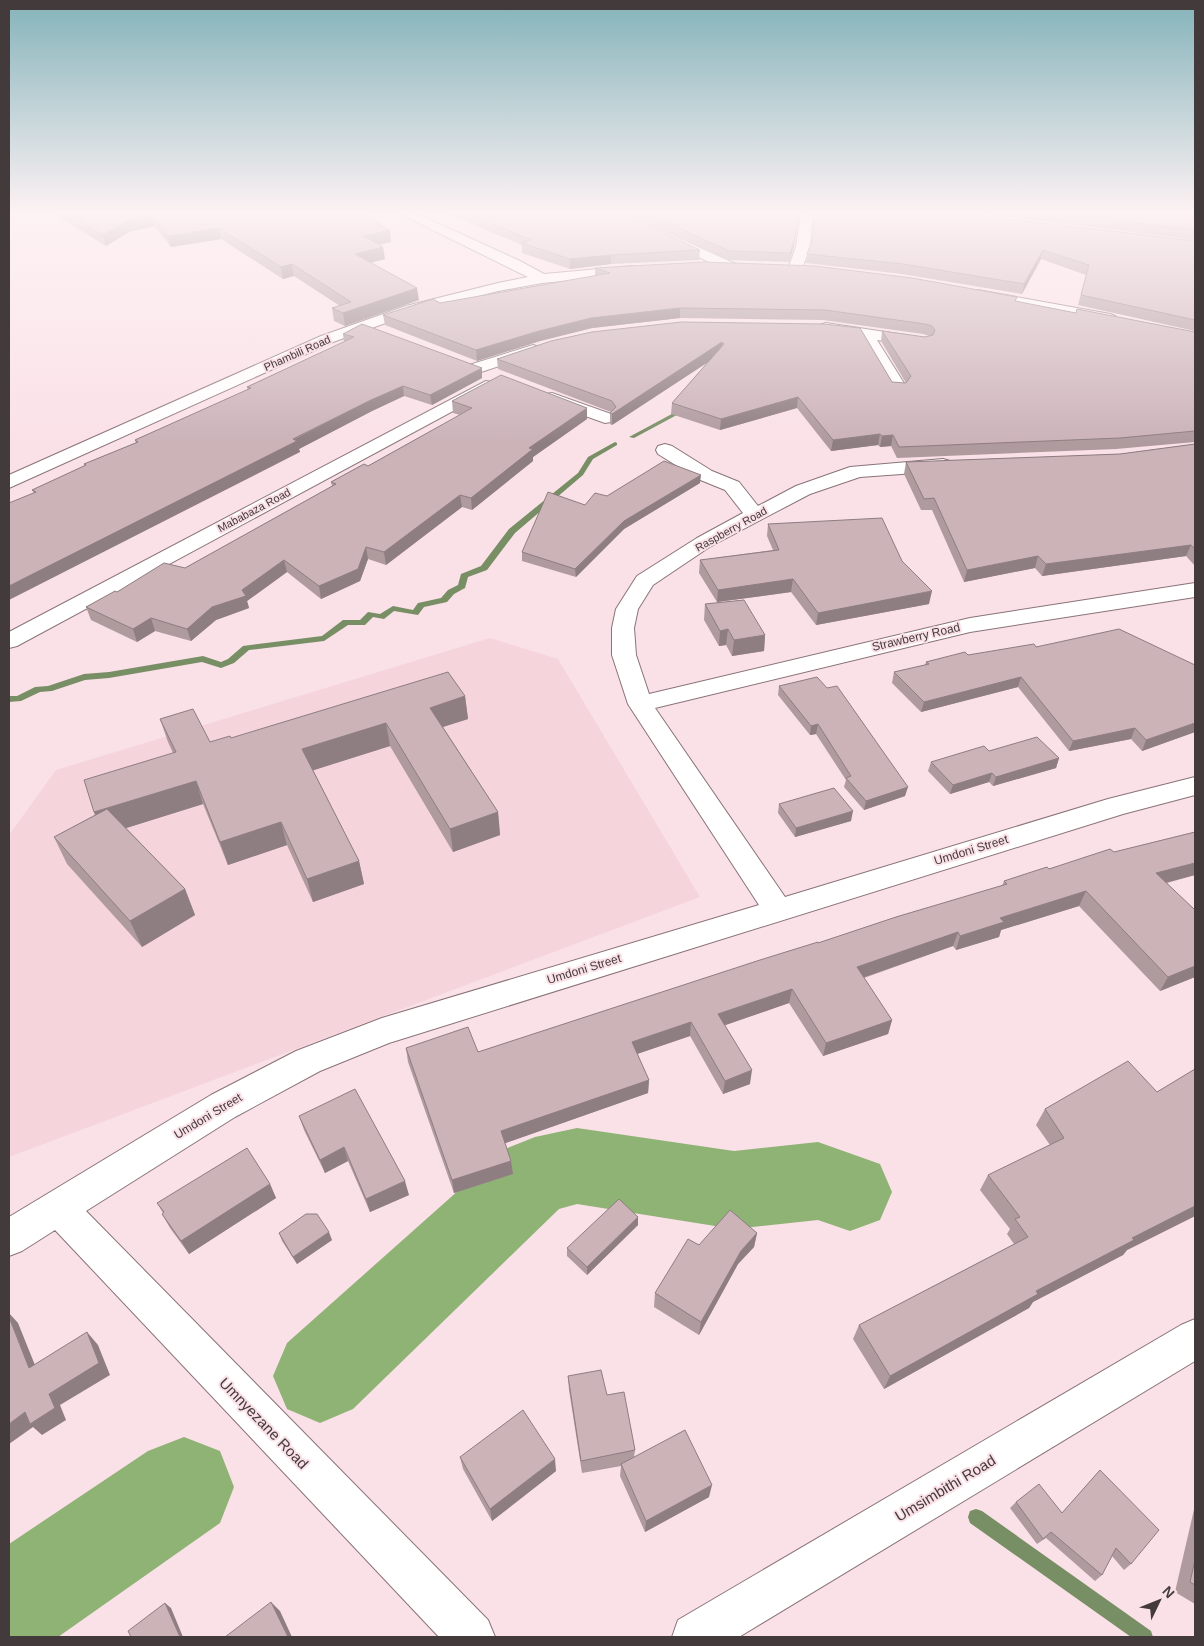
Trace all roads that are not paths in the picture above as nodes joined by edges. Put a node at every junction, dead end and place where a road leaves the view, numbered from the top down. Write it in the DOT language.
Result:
graph roads {
  1 [pos="494,289"];
  2 [pos="967,292"];
  3 [pos="1129,323"];
  4 [pos="364,325"];
  5 [pos="814,327"];
  6 [pos="866,334"];
  7 [pos="392,336"];
  8 [pos="922,341"];
  9 [pos="546,346"];
  10 [pos="456,362"];
  11 [pos="475,369"];
  12 [pos="898,388"];
  13 [pos="534,392"];
  14 [pos="605,418"];
  15 [pos="665,450"];
  16 [pos="958,464"];
  17 [pos="9,482"];
  18 [pos="755,515"];
  19 [pos="1195,590"];
  20 [pos="9,641"];
  21 [pos="640,704"];
  22 [pos="1195,786"];
  23 [pos="776,909"];
  24 [pos="58,1208"];
  25 [pos="9,1238"];
  26 [pos="1195,1339"];
  27 [pos="471,1637"];
  28 [pos="695,1637"];
  1 -- 4 [label="street, Phambili Road"];
  2 -- 3 [label="street"];
  4 -- 7 [label="street"];
  4 -- 17 [label="street, Phambili Road"];
  5 -- 6 [label="street"];
  6 -- 8 [label="street"];
  6 -- 12 [label="street"];
  9 -- 11 [label="street"];
  10 -- 11 [label="street"];
  11 -- 20 [label="street, Mababaza Road"];
  13 -- 14 [label="street"];
  15 -- 18 [label="street"];
  16 -- 18 [label="street, Raspberry Road"];
  18 -- 21 [label="street, Raspberry Road"];
  19 -- 21 [label="street, Strawberry Road"];
  21 -- 23 [label="street, Raspberry Road"];
  22 -- 23 [label="street, Umdoni Street"];
  23 -- 24 [label="street, Umdoni Street"];
  24 -- 25 [label="street, Umdoni Street"];
  24 -- 27 [label="street, Umnyezane Road"];
  26 -- 28 [label="street, Umsimbithi Road"];
}
